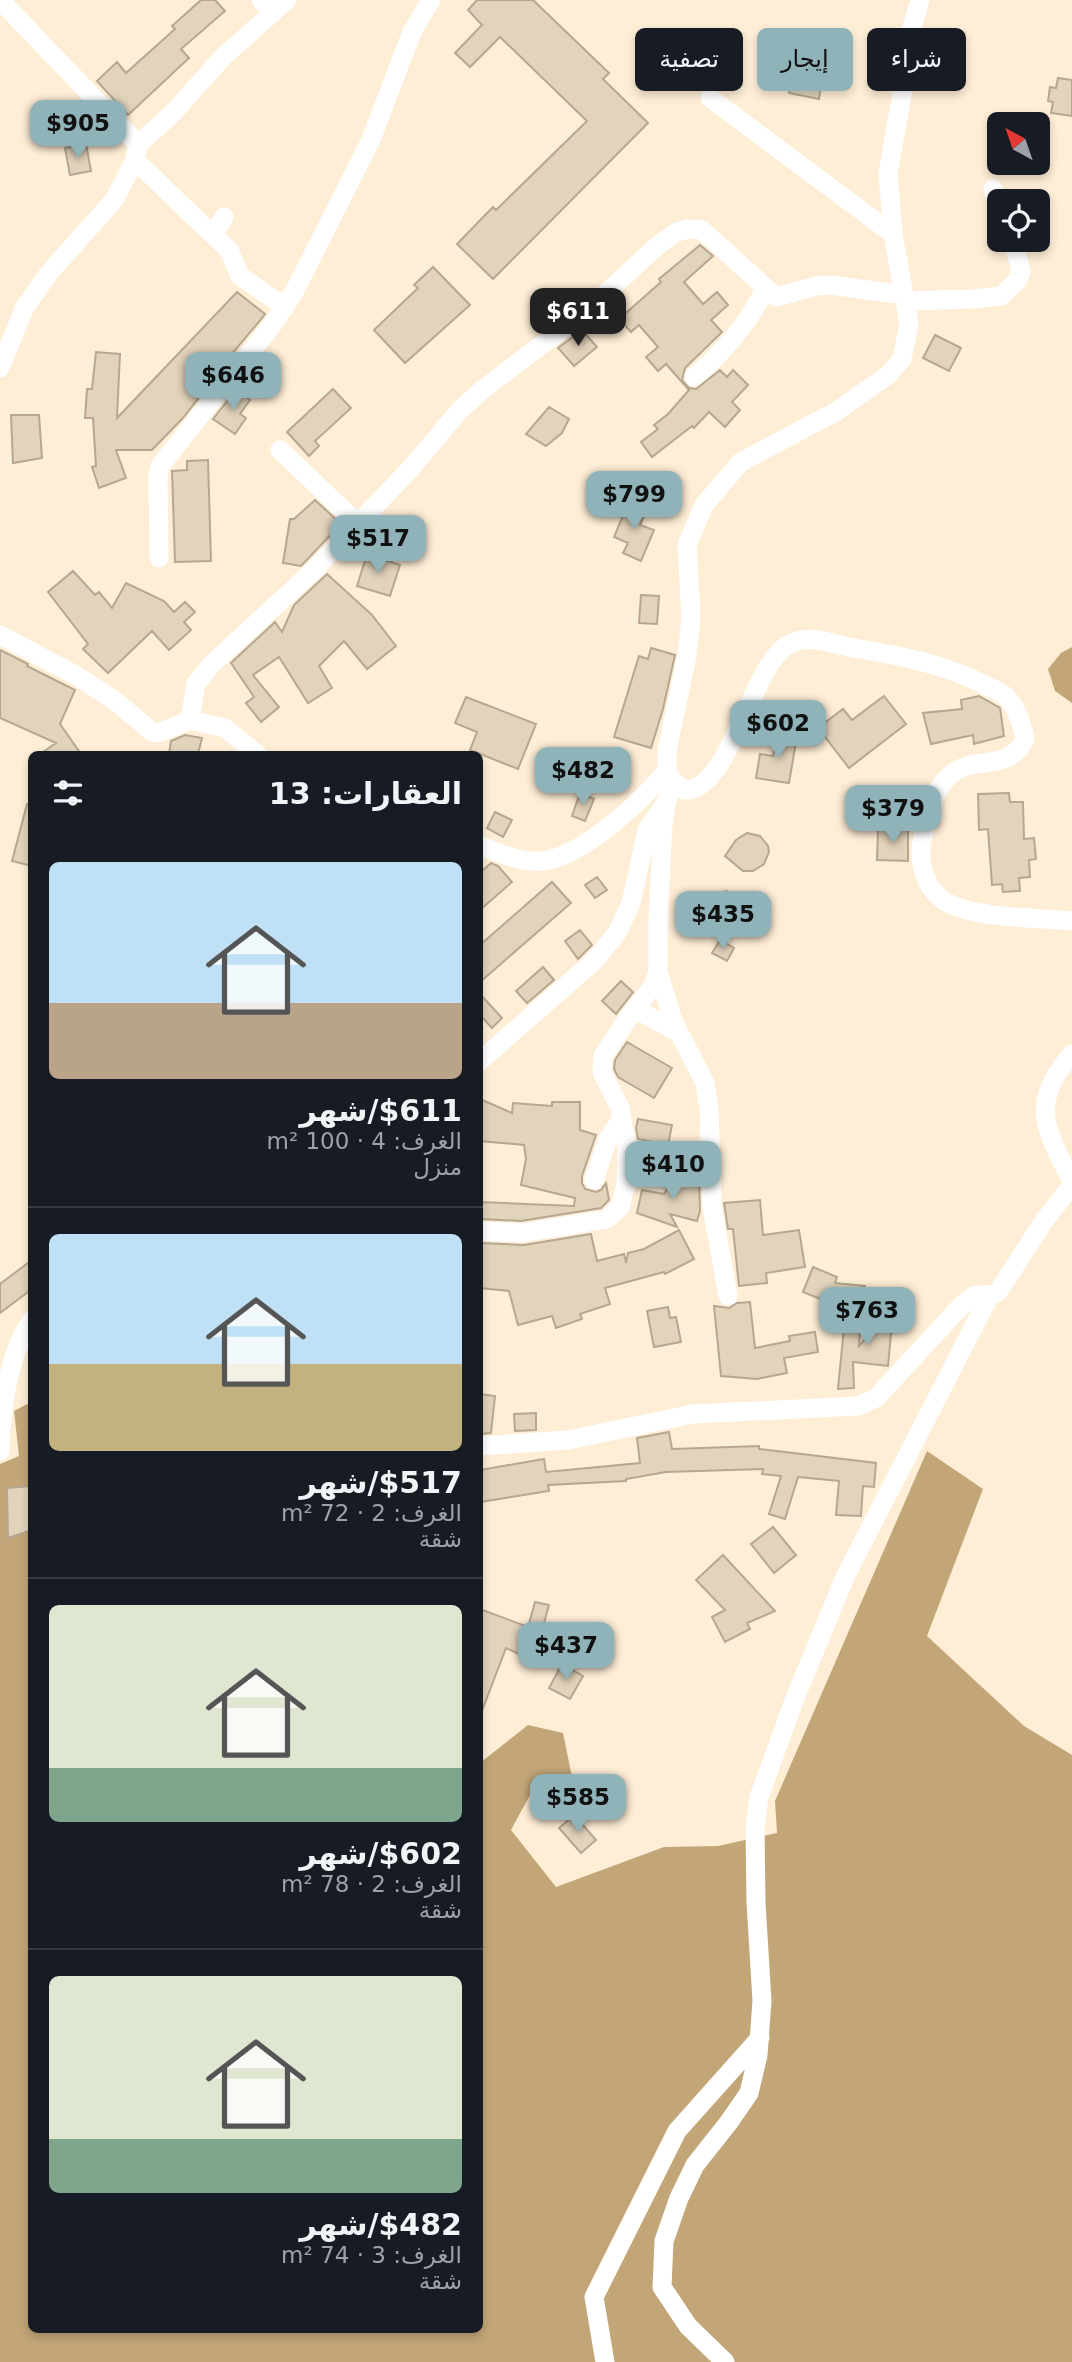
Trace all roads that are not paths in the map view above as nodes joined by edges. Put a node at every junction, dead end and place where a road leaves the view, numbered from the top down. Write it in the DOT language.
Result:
graph roads {
  1 [pos="0,0"];
  2 [pos="431,0"];
  3 [pos="920,0"];
  4 [pos="274,4"];
  5 [pos="710,99"];
  6 [pos="137,152"];
  7 [pos="224,218"];
  8 [pos="893,234"];
  9 [pos="216,238"];
  10 [pos="1016,252"];
  11 [pos="766,288"];
  12 [pos="905,298"];
  13 [pos="285,307"];
  14 [pos="0,368"];
  15 [pos="694,377"];
  16 [pos="280,450"];
  17 [pos="358,524"];
  18 [pos="159,558"];
  19 [pos="0,635"];
  20 [pos="190,720"];
  21 [pos="252,751"];
  22 [pos="670,776"];
  23 [pos="666,804"];
  24 [pos="483,846"];
  25 [pos="1072,921"];
  26 [pos="659,972"];
  27 [pos="635,1009"];
  28 [pos="678,1032"];
  29 [pos="1072,1054"];
  30 [pos="483,1059"];
  31 [pos="622,1118"];
  32 [pos="594,1180"];
  33 [pos="1072,1183"];
  34 [pos="483,1231"];
  35 [pos="990,1295"];
  36 [pos="728,1296"];
  37 [pos="28,1326"];
  38 [pos="483,1446"];
  39 [pos="0,1451"];
  40 [pos="760,2038"];
  41 [pos="606,2362"];
  42 [pos="725,2362"];
  1 -- 6 [label="street"];
  2 -- 13 [label="street"];
  3 -- 8 [label="street"];
  4 -- 6 [label="street"];
  5 -- 8 [label="street"];
  6 -- 9 [label="street"];
  6 -- 14 [label="street"];
  7 -- 9 [label="street"];
  8 -- 12 [label="street"];
  9 -- 13 [label="street"];
  10 -- 12 [label="street"];
  11 -- 12 [label="street"];
  11 -- 15 [label="street"];
  11 -- 17 [label="street"];
  12 -- 22 [label="street"];
  13 -- 18 [label="street"];
  16 -- 17 [label="street"];
  17 -- 20 [label="street"];
  19 -- 20 [label="street"];
  20 -- 21 [label="street"];
  22 -- 23 [label="street"];
  22 -- 24 [label="street"];
  22 -- 25 [label="street"];
  23 -- 26 [label="street"];
  23 -- 30 [label="street"];
  26 -- 27 [label="street"];
  26 -- 28 [label="street"];
  27 -- 28 [label="street"];
  27 -- 31 [label="street"];
  28 -- 36 [label="street"];
  29 -- 33 [label="street"];
  31 -- 32 [label="street"];
  31 -- 34 [label="street"];
  33 -- 35 [label="street"];
  35 -- 38 [label="street"];
  35 -- 40 [label="street"];
  37 -- 39 [label="street"];
  40 -- 41 [label="street"];
  40 -- 42 [label="street"];
}
